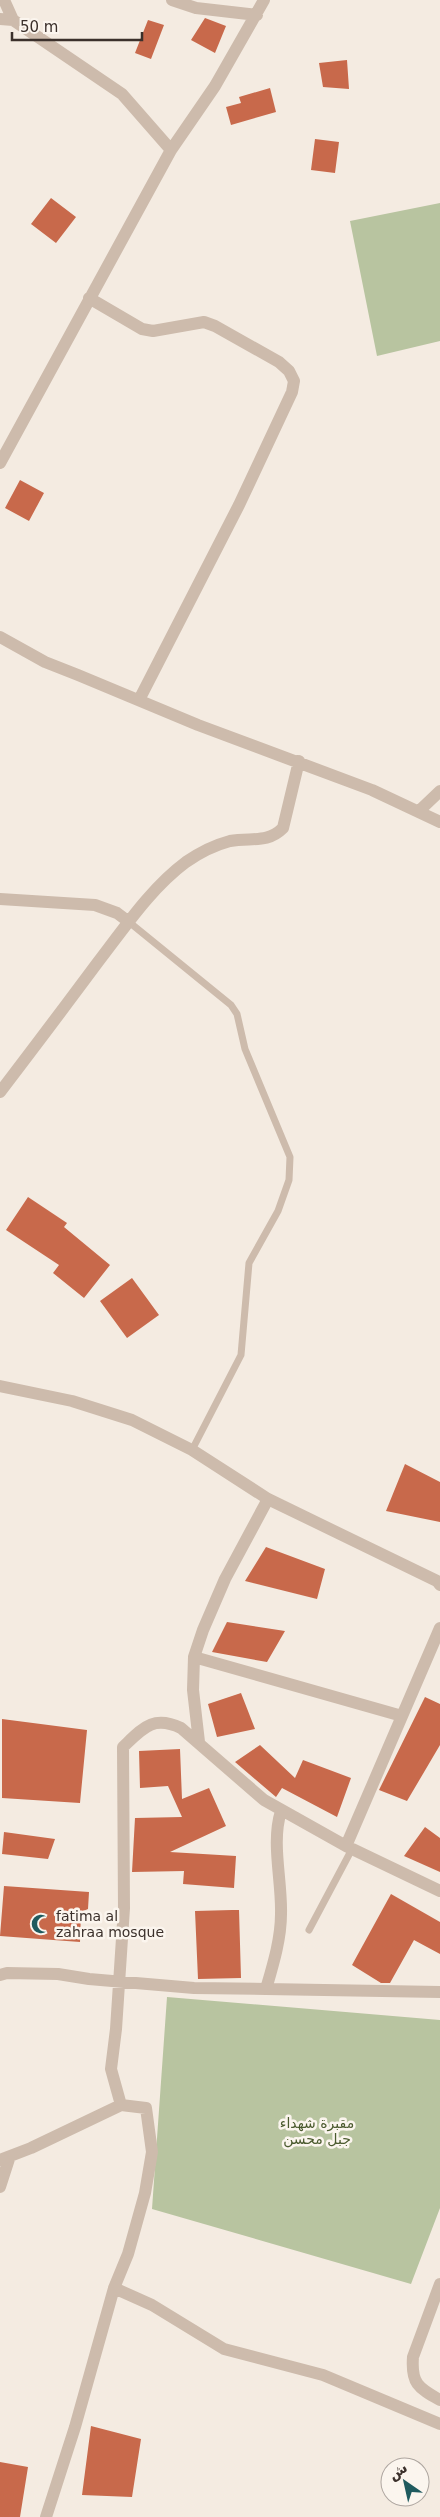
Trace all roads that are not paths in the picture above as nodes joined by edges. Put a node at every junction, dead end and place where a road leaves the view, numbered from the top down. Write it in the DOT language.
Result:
graph roads {
  1 [pos="4,0"];
  2 [pos="172,0"];
  3 [pos="264,0"];
  4 [pos="257,15"];
  5 [pos="0,19"];
  6 [pos="13,20"];
  7 [pos="171,150"];
  8 [pos="89,298"];
  9 [pos="0,463"];
  10 [pos="0,637"];
  11 [pos="139,700"];
  12 [pos="299,761"];
  13 [pos="440,791"];
  14 [pos="419,811"];
  15 [pos="440,822"];
  16 [pos="0,899"];
  17 [pos="129,922"];
  18 [pos="0,1092"];
  19 [pos="0,1386"];
  20 [pos="192,1450"];
  21 [pos="268,1499"];
  22 [pos="440,1585"];
  23 [pos="440,1628"];
  24 [pos="194,1657"];
  25 [pos="402,1716"];
  26 [pos="200,1742"];
  27 [pos="281,1811"];
  28 [pos="349,1848"];
  29 [pos="440,1890"];
  30 [pos="309,1930"];
  31 [pos="0,1975"];
  32 [pos="119,1982"];
  33 [pos="266,1989"];
  34 [pos="440,1992"];
  35 [pos="121,2105"];
  36 [pos="5,2158"];
  37 [pos="0,2187"];
  38 [pos="440,2284"];
  39 [pos="114,2288"];
  40 [pos="440,2400"];
  41 [pos="440,2424"];
  42 [pos="46,2517"];
  1 -- 6 [label="street"];
  2 -- 4 [label="street"];
  3 -- 4 [label="street"];
  4 -- 7 [label="street"];
  5 -- 6 [label="street"];
  6 -- 7 [label="street"];
  7 -- 8 [label="street"];
  8 -- 9 [label="street"];
  8 -- 11 [label="street"];
  10 -- 11 [label="street"];
  11 -- 12 [label="street"];
  12 -- 14 [label="street"];
  12 -- 17 [label="street"];
  13 -- 14 [label="street"];
  14 -- 15 [label="street"];
  16 -- 17 [label="street"];
  17 -- 18 [label="street"];
  17 -- 20 [label="lane"];
  19 -- 20 [label="street"];
  20 -- 21 [label="street"];
  21 -- 22 [label="street"];
  21 -- 24 [label="street"];
  23 -- 25 [label="street"];
  24 -- 25 [label="street"];
  24 -- 26 [label="street"];
  25 -- 28 [label="street"];
  26 -- 27 [label="street"];
  26 -- 32 [label="street"];
  27 -- 28 [label="street"];
  27 -- 33 [label="street"];
  28 -- 29 [label="street"];
  28 -- 30 [label="lane"];
  31 -- 32 [label="street"];
  32 -- 33 [label="street"];
  32 -- 35 [label="street"];
  33 -- 34 [label="street"];
  35 -- 36 [label="street"];
  35 -- 39 [label="street"];
  36 -- 37 [label="street"];
  38 -- 40 [label="street"];
  39 -- 41 [label="street"];
  39 -- 42 [label="street"];
}
